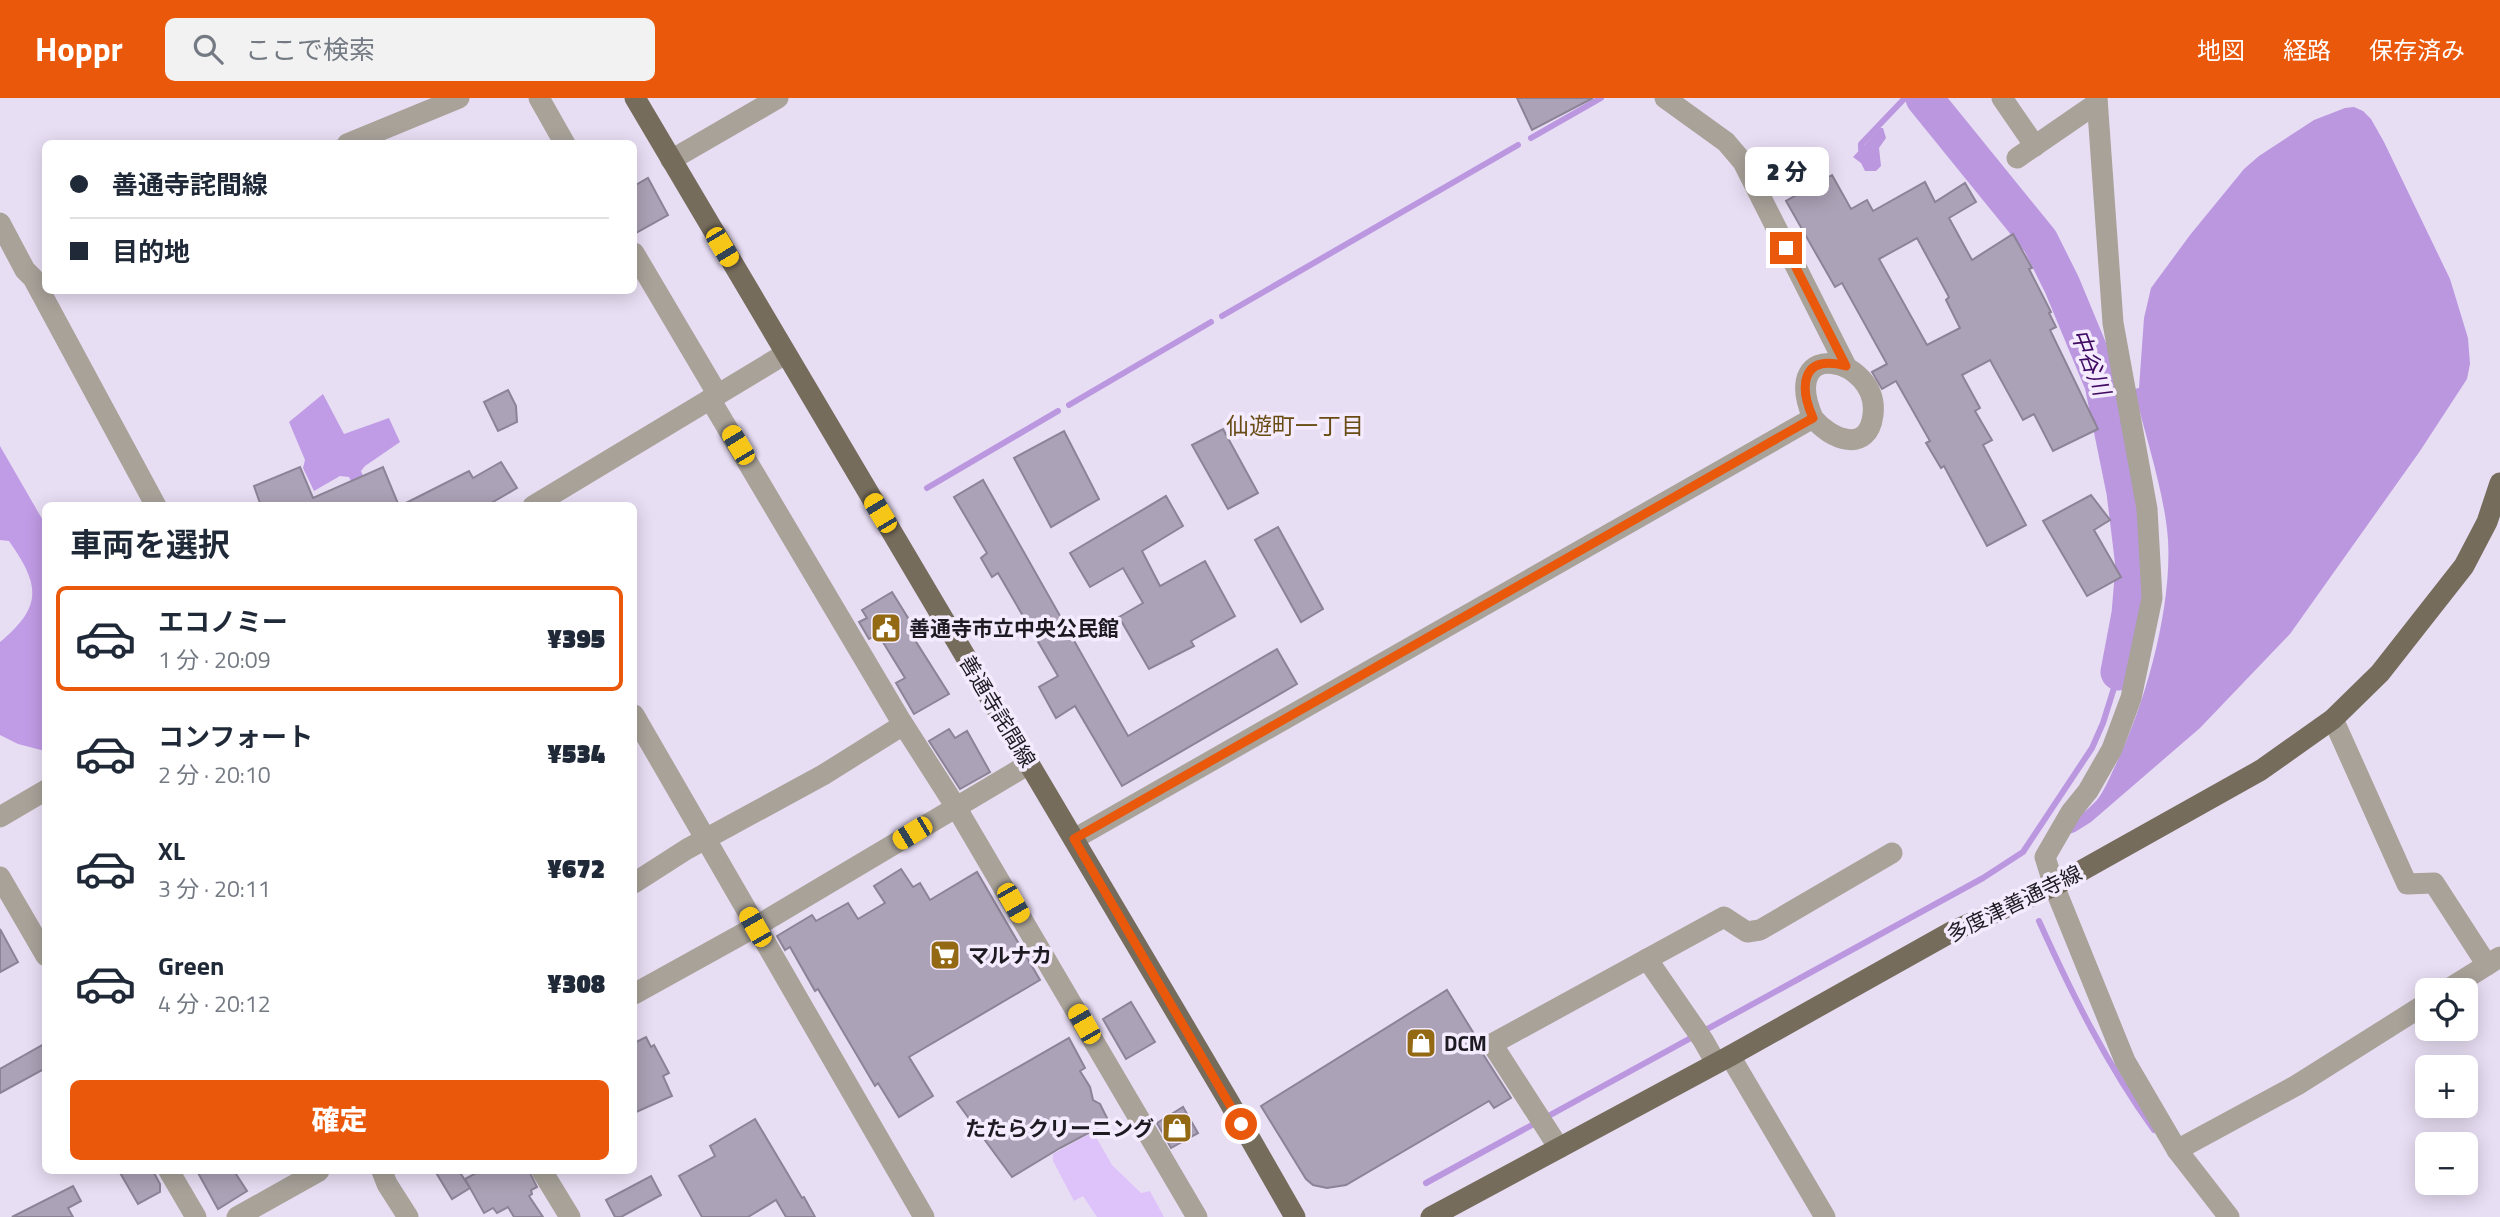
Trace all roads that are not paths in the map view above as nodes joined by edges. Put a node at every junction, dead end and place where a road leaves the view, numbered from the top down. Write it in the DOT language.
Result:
graph roads {
  1 [pos="460,98"];
  2 [pos="539,98"];
  3 [pos="635,98"];
  4 [pos="778,98"];
  5 [pos="1665,98"];
  6 [pos="2002,98"];
  7 [pos="2097,101"];
  8 [pos="357,140"];
  9 [pos="563,140"];
  10 [pos="2035,146"];
  11 [pos="2017,158"];
  12 [pos="671,160"];
  13 [pos="0,223"];
  14 [pos="637,258"];
  15 [pos="39,274"];
  16 [pos="49,294"];
  17 [pos="785,354"];
  18 [pos="1846,366"];
  19 [pos="714,397"];
  20 [pos="1813,418"];
  21 [pos="2500,483"];
  22 [pos="154,502"];
  23 [pos="540,502"];
  24 [pos="2333,719"];
  25 [pos="637,721"];
  26 [pos="903,725"];
  27 [pos="1028,764"];
  28 [pos="42,792"];
  29 [pos="956,807"];
  30 [pos="0,817"];
  31 [pos="705,839"];
  32 [pos="1074,839"];
  33 [pos="1892,853"];
  34 [pos="0,877"];
  35 [pos="637,881"];
  36 [pos="2054,886"];
  37 [pos="755,927"];
  38 [pos="42,949"];
  39 [pos="1647,959"];
  40 [pos="2494,961"];
  41 [pos="2466,978"];
  42 [pos="637,992"];
  43 [pos="2415,1011"];
  44 [pos="1723,1060"];
  45 [pos="1559,1148"];
  46 [pos="2177,1150"];
  47 [pos="171,1174"];
  48 [pos="313,1174"];
  49 [pos="383,1174"];
  50 [pos="544,1174"];
  51 [pos="196,1217"];
  52 [pos="237,1217"];
  53 [pos="408,1217"];
  54 [pos="570,1217"];
  55 [pos="924,1217"];
  56 [pos="1197,1217"];
  57 [pos="1295,1217"];
  58 [pos="1431,1217"];
  59 [pos="1825,1217"];
  60 [pos="2229,1217"];
  1 -- 8 [label="street"];
  2 -- 9 [label="street"];
  3 -- 12 [label="main road, 善通寺詫間線"];
  4 -- 12 [label="street"];
  5 -- 18 [label="street"];
  6 -- 10 [label="street"];
  7 -- 10 [label="street"];
  7 -- 36 [label="street"];
  10 -- 11 [label="street"];
  12 -- 17 [label="main road, 善通寺詫間線"];
  13 -- 15 [label="street"];
  14 -- 19 [label="street"];
  16 -- 22 [label="street"];
  17 -- 19 [label="street"];
  17 -- 27 [label="main road, 善通寺詫間線"];
  18 -- 20 [label="street"];
  18 -- 20 [label="street"];
  19 -- 23 [label="street"];
  19 -- 26 [label="street"];
  20 -- 32 [label="street"];
  21 -- 24 [label="main road, 多度津善通寺線"];
  24 -- 36 [label="main road, 多度津善通寺線"];
  24 -- 40 [label="street"];
  25 -- 31 [label="street"];
  26 -- 29 [label="street"];
  26 -- 31 [label="street"];
  27 -- 29 [label="street"];
  27 -- 32 [label="main road, 善通寺詫間線"];
  28 -- 30 [label="street"];
  29 -- 37 [label="street"];
  29 -- 56 [label="street"];
  31 -- 35 [label="street"];
  31 -- 37 [label="street"];
  32 -- 57 [label="main road, 善通寺詫間線"];
  33 -- 39 [label="street"];
  34 -- 38 [label="street"];
  36 -- 44 [label="main road, 多度津善通寺線"];
  36 -- 46 [label="street"];
  37 -- 42 [label="street"];
  37 -- 55 [label="street"];
  39 -- 44 [label="street"];
  39 -- 45 [label="street"];
  40 -- 41 [label="street"];
  43 -- 46 [label="street"];
  44 -- 45 [label="main road, 多度津善通寺線"];
  44 -- 59 [label="street"];
  45 -- 58 [label="main road, 多度津善通寺線"];
  46 -- 60 [label="street"];
  47 -- 51 [label="street"];
  48 -- 52 [label="street"];
  49 -- 53 [label="street"];
  50 -- 54 [label="street"];
}
